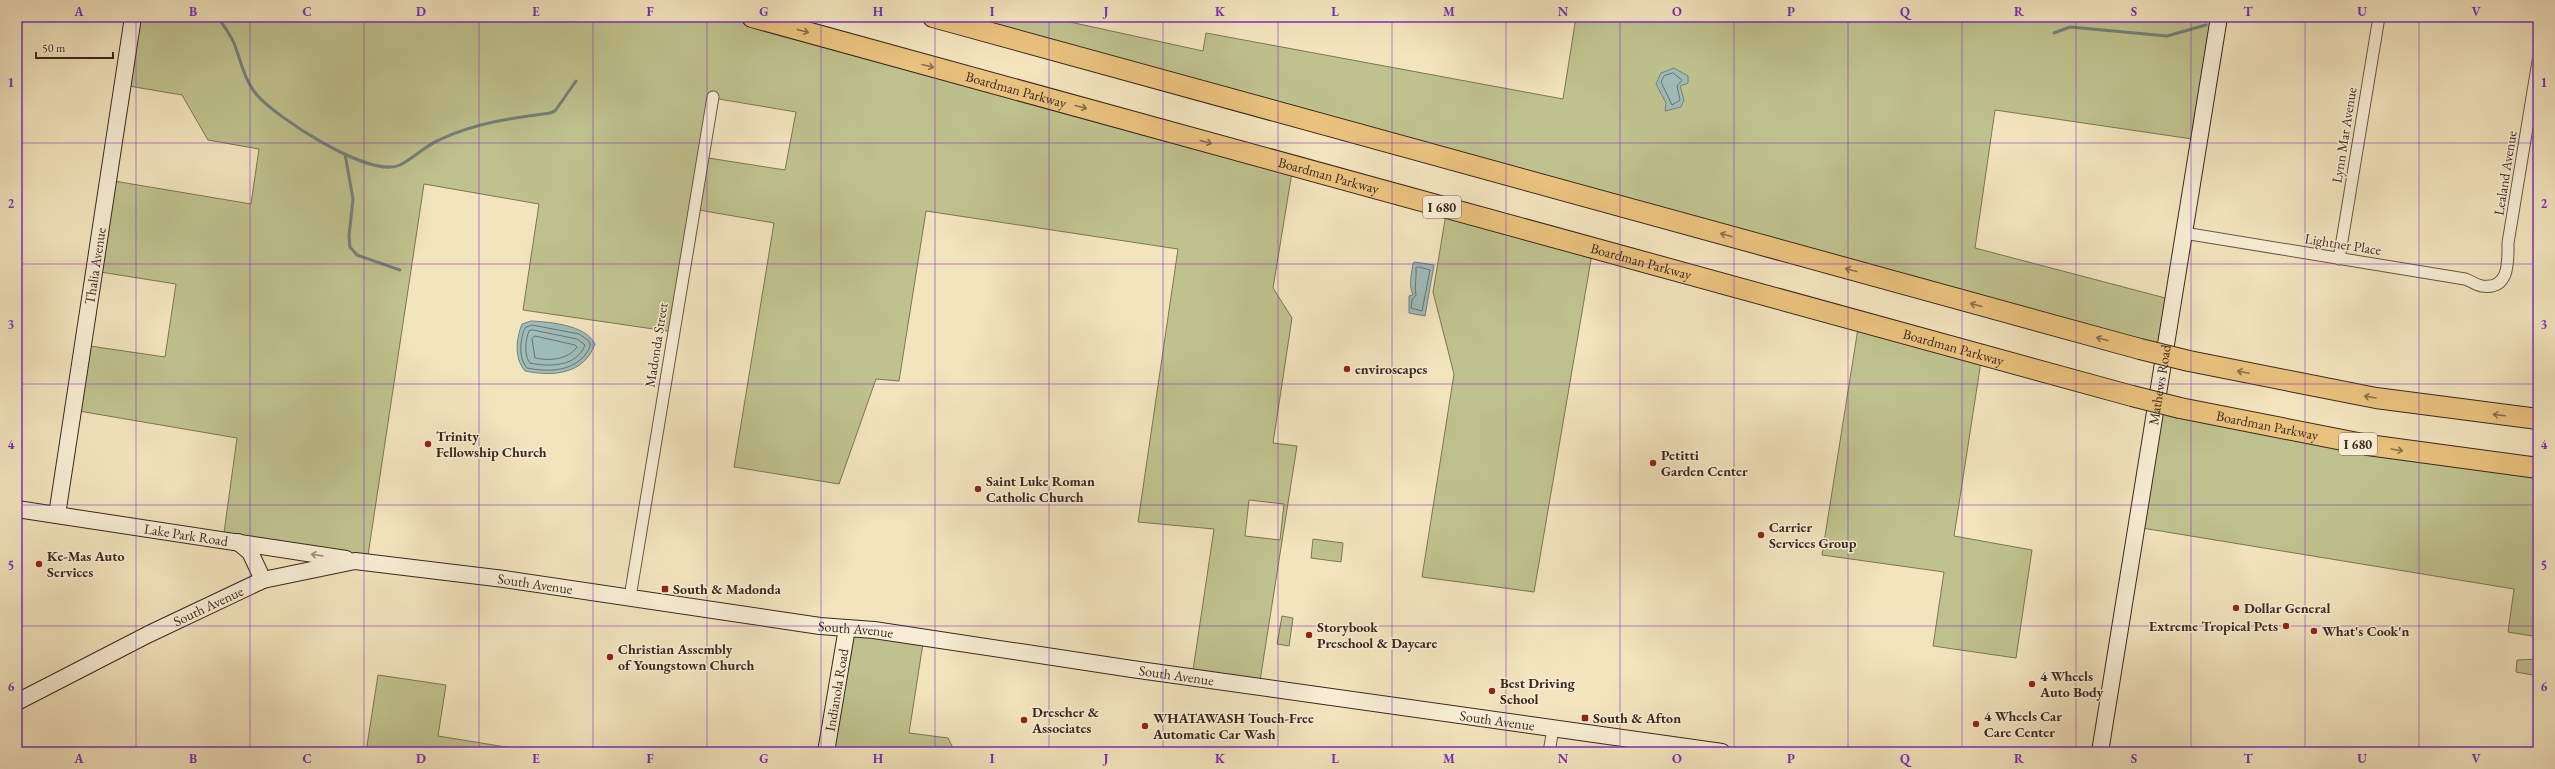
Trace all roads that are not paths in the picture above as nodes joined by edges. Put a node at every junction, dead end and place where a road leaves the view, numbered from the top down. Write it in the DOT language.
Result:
graph roads {
  1 [pos="133,17"];
  2 [pos="752,17"];
  3 [pos="933,17"];
  4 [pos="2219,17"];
  5 [pos="2379,17"];
  6 [pos="2538,61"];
  7 [pos="713,98"];
  8 [pos="2184,234"];
  9 [pos="2339,259"];
  10 [pos="2496,284"];
  11 [pos="2538,419"];
  12 [pos="2538,468"];
  13 [pos="17,509"];
  14 [pos="57,515"];
  15 [pos="238,542"];
  16 [pos="355,561"];
  17 [pos="263,580"];
  18 [pos="630,597"];
  19 [pos="846,628"];
  20 [pos="17,702"];
  21 [pos="1553,729"];
  22 [pos="826,752"];
  23 [pos="1549,752"];
  24 [pos="1722,752"];
  25 [pos="2100,752"];
  1 -- 14 [label="street, Thalia Avenue"];
  2 -- 12 [label="highway, Boardman Parkway / I 680, one-way, bridge"];
  11 -- 3 [label="highway, one-way, bridge"];
  4 -- 8 [label="street, Mathews Road"];
  5 -- 9 [label="street, Lynn Mar Avenue"];
  6 -- 10 [label="street, Lealand Avenue"];
  7 -- 18 [label="street, Madonda Street"];
  8 -- 9 [label="street, Lightner Place"];
  8 -- 25 [label="street, Mathews Road"];
  9 -- 10 [label="street, Lightner Place"];
  13 -- 14 [label="street, Lake Park Road"];
  14 -- 15 [label="street, Lake Park Road"];
  16 -- 15 [label="street, Lake Park Road, one-way"];
  15 -- 17 [label="street"];
  16 -- 17 [label="street, South Avenue"];
  16 -- 18 [label="street, South Avenue"];
  17 -- 20 [label="street, South Avenue"];
  18 -- 19 [label="street, South Avenue"];
  19 -- 21 [label="street, South Avenue"];
  19 -- 22 [label="street, Indianola Road"];
  21 -- 23 [label="street"];
  21 -- 24 [label="street, South Avenue"];
}
